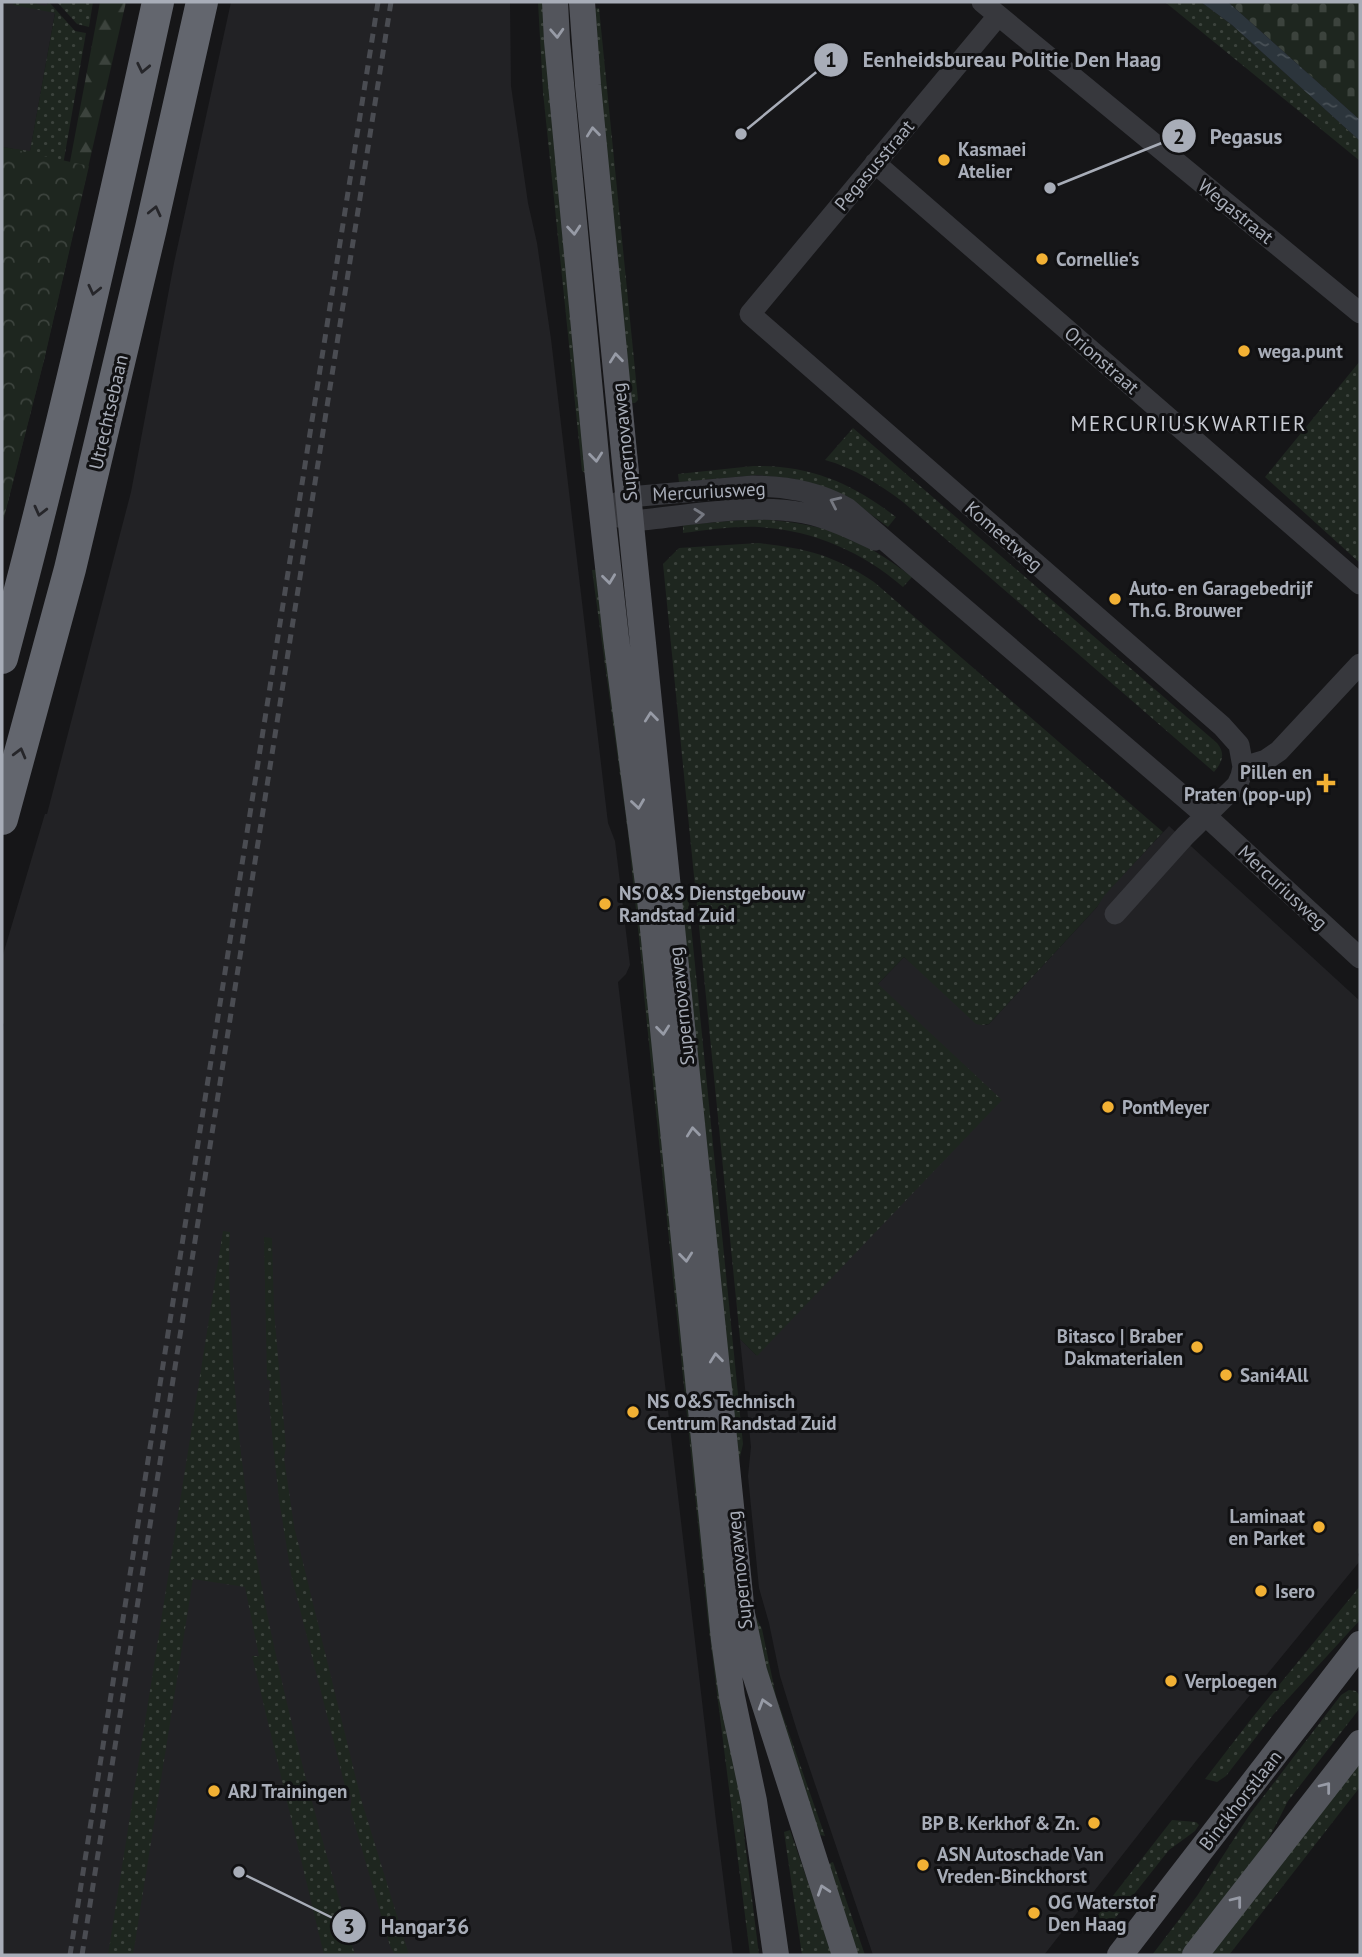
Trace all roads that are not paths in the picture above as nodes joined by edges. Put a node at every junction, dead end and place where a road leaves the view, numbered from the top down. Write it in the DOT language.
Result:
graph roads {
  1 [pos="158,2"];
  2 [pos="202,2"];
  3 [pos="555,2"];
  4 [pos="582,2"];
  5 [pos="990,9"];
  6 [pos="875,163"];
  7 [pos="1360,313"];
  8 [pos="750,314"];
  9 [pos="630,509"];
  10 [pos="601,511"];
  11 [pos="1360,584"];
  12 [pos="2,658"];
  13 [pos="1360,664"];
  14 [pos="1242,767"];
  15 [pos="1206,817"];
  16 [pos="2,819"];
  17 [pos="1115,914"];
  18 [pos="1360,958"];
  19 [pos="1356,1660"];
  20 [pos="1360,1743"];
  21 [pos="776,1955"];
  22 [pos="845,1955"];
  23 [pos="1120,1955"];
  24 [pos="1195,1955"];
  1 -- 12 [label="highway, one-way"];
  16 -- 2 [label="highway, Utrechtsebaan, one-way"];
  3 -- 10 [label="main road, Supernovaweg, one-way"];
  9 -- 4 [label="main road, Supernovaweg, one-way"];
  5 -- 6 [label="street, Pegasusstraat"];
  5 -- 7 [label="street, Wegastraat"];
  6 -- 8 [label="street, Pegasusstraat"];
  6 -- 11 [label="street, Orionstraat"];
  8 -- 14 [label="street, Komeetweg"];
  9 -- 10 [label="street, Mercuriusweg"];
  9 -- 15 [label="street, Mercuriusweg"];
  22 -- 9 [label="main road, Supernovaweg, one-way"];
  10 -- 21 [label="main road, Supernovaweg, one-way"];
  13 -- 14 [label="street"];
  14 -- 15 [label="street"];
  15 -- 17 [label="street"];
  15 -- 18 [label="street, Mercuriusweg"];
  19 -- 23 [label="main road, Binckhorstlaan"];
  24 -- 20 [label="main road, one-way"];
}
